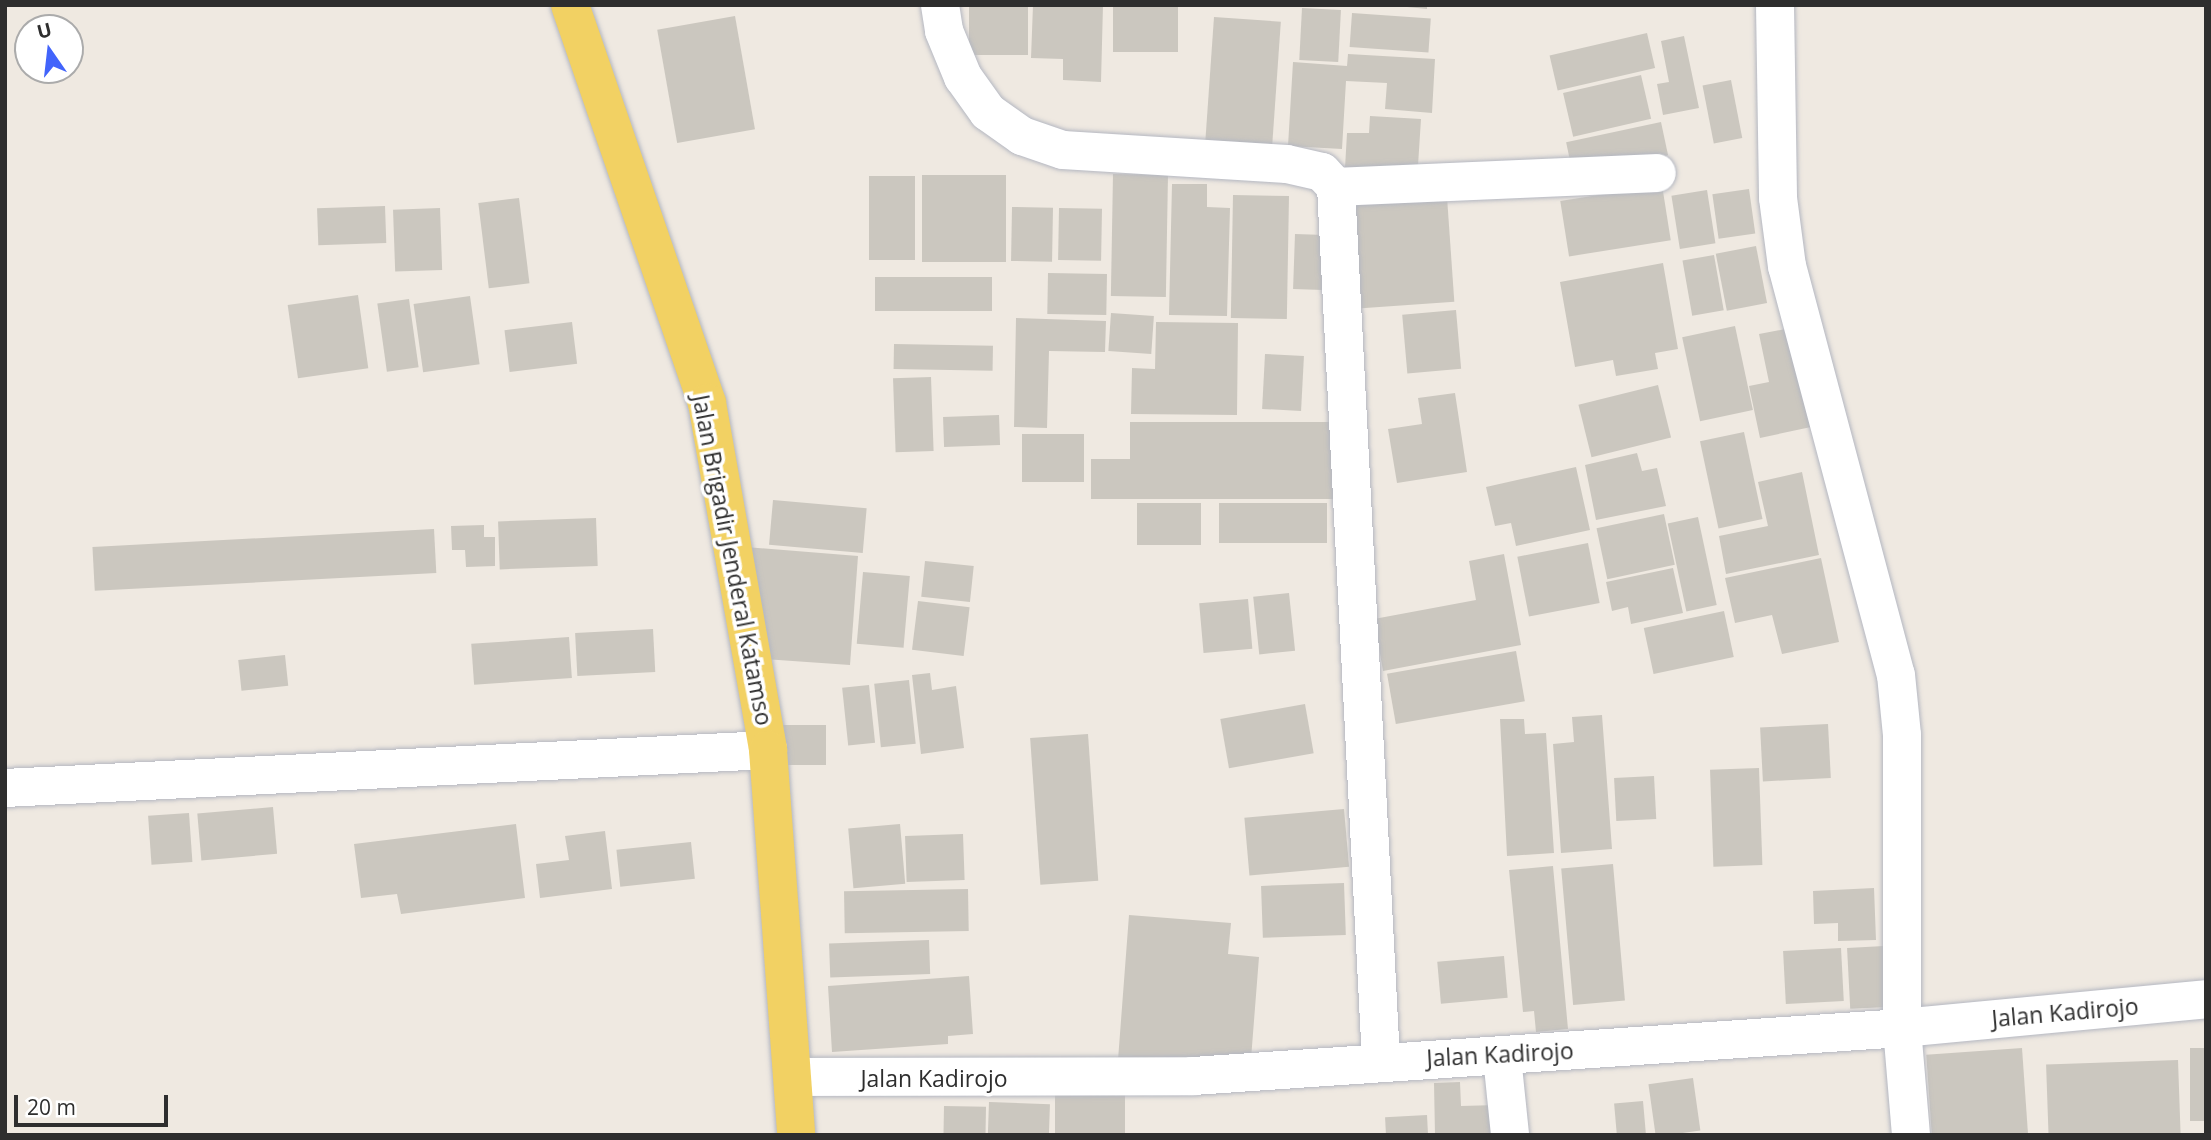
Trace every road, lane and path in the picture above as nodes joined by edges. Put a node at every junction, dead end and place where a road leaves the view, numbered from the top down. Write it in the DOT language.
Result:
graph roads {
  1 [pos="570,5"];
  2 [pos="940,5"];
  3 [pos="1775,5"];
  4 [pos="1657,173"];
  5 [pos="1336,187"];
  6 [pos="768,750"];
  7 [pos="5,788"];
  8 [pos="2206,999"];
  9 [pos="1902,1028"];
  10 [pos="1502,1056"];
  11 [pos="1381,1060"];
  12 [pos="793,1077"];
  13 [pos="796,1135"];
  14 [pos="1510,1135"];
  15 [pos="1911,1135"];
  1 -- 6 [label="main road, Jalan Brigadir Jenderal Katamso"];
  2 -- 5 [label="street"];
  3 -- 9 [label="street"];
  4 -- 5 [label="street"];
  5 -- 11 [label="street"];
  6 -- 7 [label="street"];
  6 -- 12 [label="main road, Jalan Brigadir Jenderal Katamso"];
  8 -- 9 [label="street, Jalan Kadirojo"];
  9 -- 10 [label="street, Jalan Kadirojo"];
  9 -- 15 [label="street"];
  10 -- 11 [label="street, Jalan Kadirojo"];
  10 -- 14 [label="street"];
  11 -- 12 [label="street, Jalan Kadirojo"];
  12 -- 13 [label="main road, Jalan Brigadir Jenderal Katamso"];
}
